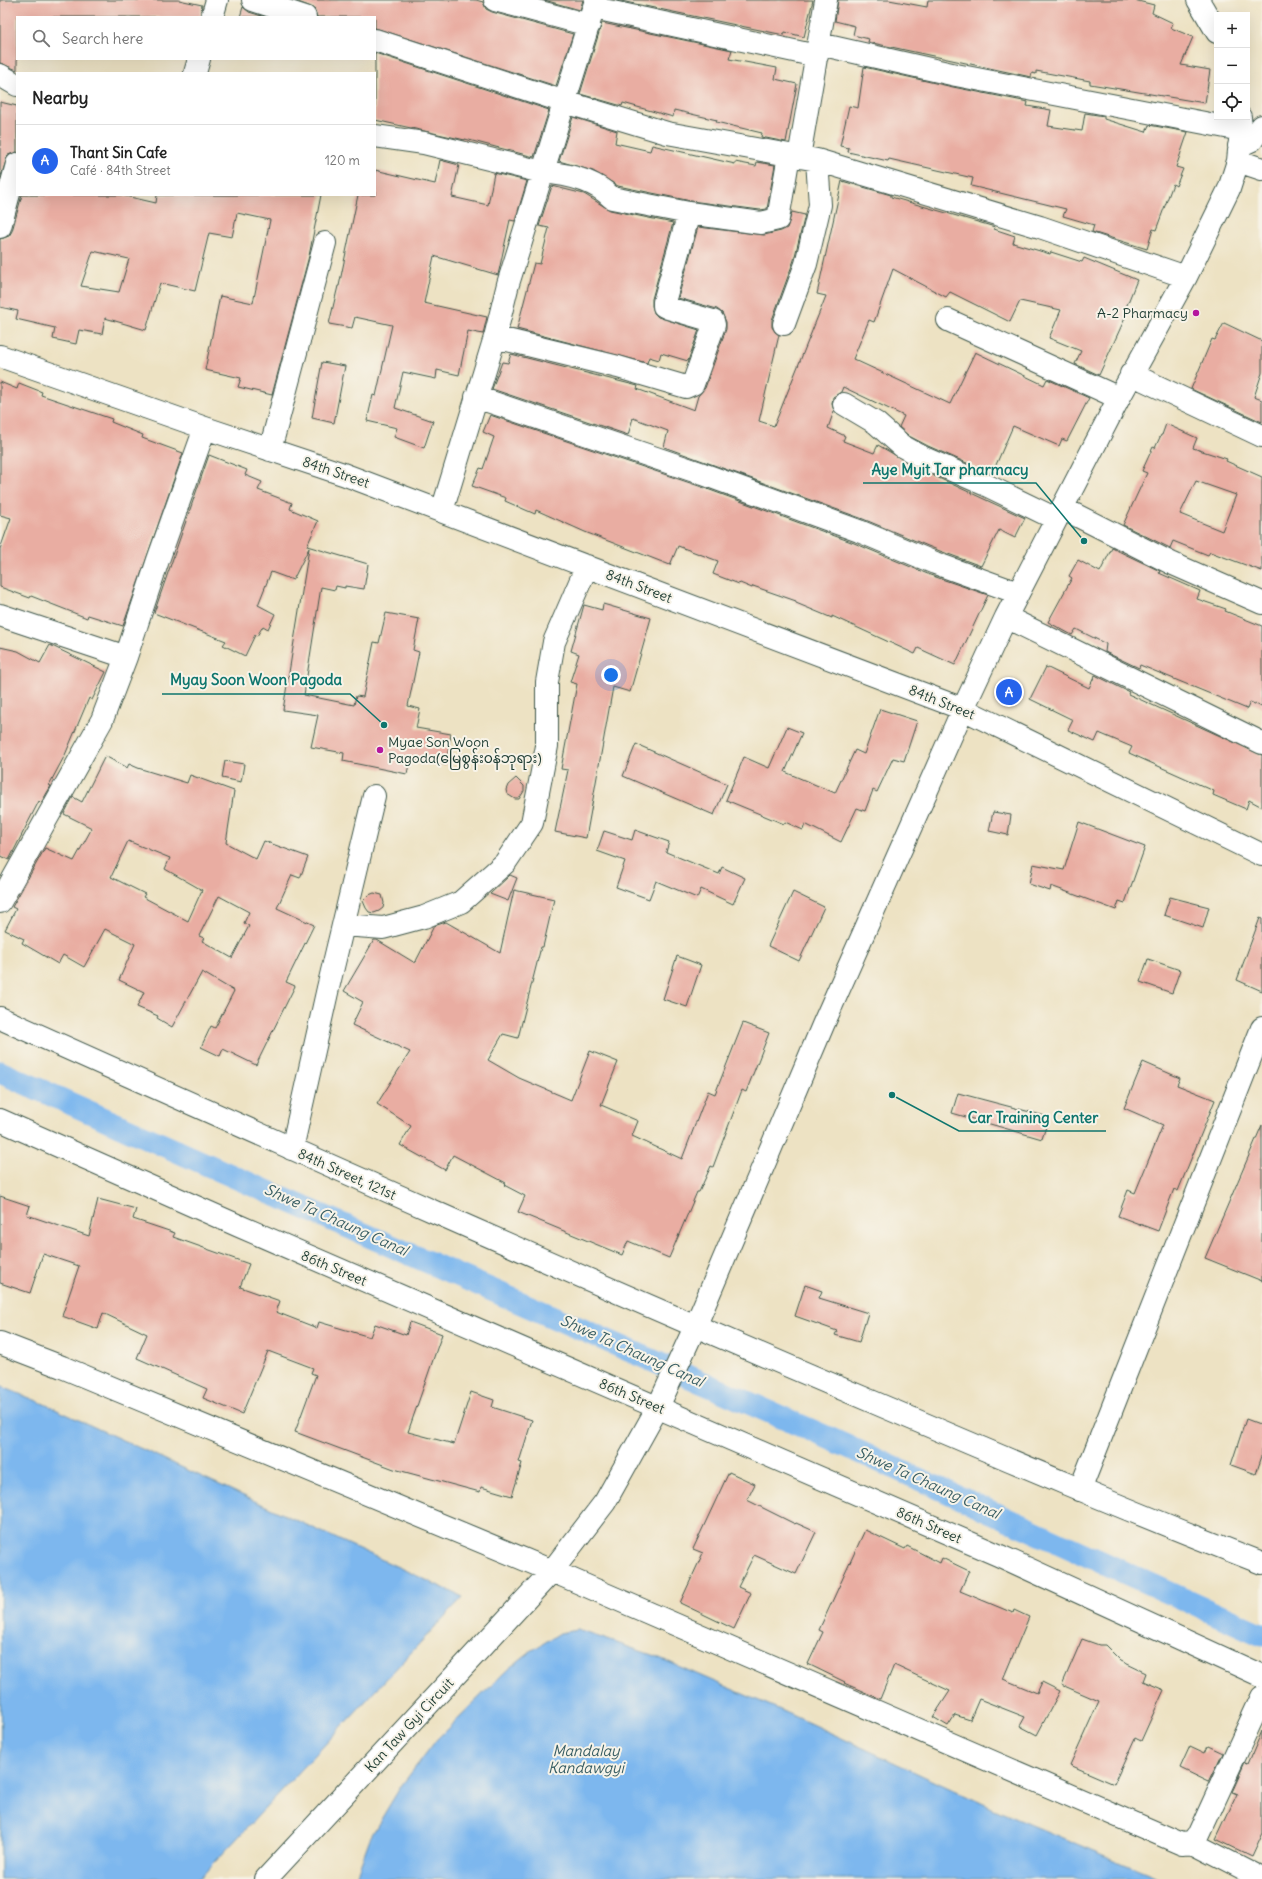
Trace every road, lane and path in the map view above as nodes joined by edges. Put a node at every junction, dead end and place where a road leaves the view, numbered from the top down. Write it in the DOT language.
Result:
graph roads {
  1 [pos="253,0"];
  2 [pos="495,0"];
  3 [pos="826,0"];
  4 [pos="1198,0"];
  5 [pos="593,11"];
  6 [pos="302,16"];
  7 [pos="1214,27"];
  8 [pos="376,40"];
  9 [pos="818,50"];
  10 [pos="199,60"];
  11 [pos="195,72"];
  12 [pos="0,75"];
  13 [pos="16,84"];
  14 [pos="565,102"];
  15 [pos="376,136"];
  16 [pos="1244,136"];
  17 [pos="802,158"];
  18 [pos="16,168"];
  19 [pos="1262,169"];
  20 [pos="542,172"];
  21 [pos="689,213"];
  22 [pos="0,227"];
  23 [pos="325,243"];
  24 [pos="1186,277"];
  25 [pos="948,320"];
  26 [pos="784,324"];
  27 [pos="495,337"];
  28 [pos="0,356"];
  29 [pos="1131,374"];
  30 [pos="476,397"];
  31 [pos="1119,398"];
  32 [pos="844,404"];
  33 [pos="205,428"];
  34 [pos="1262,436"];
  35 [pos="270,450"];
  36 [pos="442,511"];
  37 [pos="1059,513"];
  38 [pos="587,566"];
  39 [pos="1018,593"];
  40 [pos="1262,603"];
  41 [pos="0,615"];
  42 [pos="1006,617"];
  43 [pos="126,658"];
  44 [pos="963,709"];
  45 [pos="1262,743"];
  46 [pos="374,796"];
  47 [pos="1262,855"];
  48 [pos="0,902"];
  49 [pos="344,925"];
  50 [pos="0,1018"];
  51 [pos="1262,1028"];
  52 [pos="0,1120"];
  53 [pos="292,1149"];
  54 [pos="694,1330"];
  55 [pos="0,1343"];
  56 [pos="658,1405"];
  57 [pos="1080,1490"];
  58 [pos="1262,1563"];
  59 [pos="552,1571"];
  60 [pos="1262,1676"];
  61 [pos="1262,1697"];
  62 [pos="1192,1843"];
  63 [pos="266,1879"];
  64 [pos="1262,1879"];
  1 -- 6 [label="street"];
  2 -- 5 [label="street"];
  3 -- 9 [label="street"];
  4 -- 7 [label="street"];
  5 -- 9 [label="street"];
  5 -- 14 [label="street"];
  8 -- 14 [label="street"];
  9 -- 16 [label="street"];
  9 -- 17 [label="street"];
  10 -- 11 [label="street"];
  12 -- 13 [label="street"];
  14 -- 17 [label="street"];
  14 -- 20 [label="street"];
  15 -- 20 [label="street"];
  16 -- 19 [label="street"];
  16 -- 24 [label="street, Kan Taw Gyi Circuit"];
  17 -- 21 [label="street"];
  17 -- 24 [label="street"];
  17 -- 26 [label="street"];
  18 -- 22 [label="street"];
  20 -- 21 [label="street"];
  20 -- 27 [label="street"];
  21 -- 27 [label="street"];
  23 -- 35 [label="street"];
  24 -- 29 [label="street, Kan Taw Gyi Circuit"];
  25 -- 31 [label="street"];
  27 -- 30 [label="street"];
  28 -- 33 [label="street, 84th Street"];
  29 -- 31 [label="street, Kan Taw Gyi Circuit"];
  29 -- 34 [label="street"];
  30 -- 36 [label="street"];
  30 -- 39 [label="street"];
  31 -- 37 [label="street, Kan Taw Gyi Circuit"];
  32 -- 37 [label="street"];
  33 -- 35 [label="street, 84th Street"];
  33 -- 43 [label="street"];
  35 -- 36 [label="street, 84th Street"];
  36 -- 38 [label="street, 84th Street"];
  37 -- 39 [label="street, Kan Taw Gyi Circuit"];
  37 -- 40 [label="street"];
  38 -- 44 [label="street, 84th Street"];
  38 -- 49 [label="street"];
  39 -- 42 [label="street, Kan Taw Gyi Circuit"];
  41 -- 43 [label="street"];
  42 -- 44 [label="street, Kan Taw Gyi Circuit"];
  42 -- 45 [label="street"];
  43 -- 48 [label="street"];
  44 -- 47 [label="street, 84th Street"];
  44 -- 54 [label="street, Kan Taw Gyi Circuit"];
  46 -- 49 [label="street"];
  49 -- 53 [label="street"];
  50 -- 53 [label="street, 84th Street, 121st"];
  51 -- 57 [label="street"];
  52 -- 56 [label="street, 86th Street"];
  53 -- 54 [label="street, 84th Street, 121st"];
  54 -- 56 [label="street, Kan Taw Gyi Circuit"];
  54 -- 57 [label="street, 84th Street, 121st"];
  55 -- 59 [label="street"];
  56 -- 59 [label="street, Kan Taw Gyi Circuit"];
  56 -- 60 [label="street, 86th Street"];
  57 -- 58 [label="street, 84th Street, 121st"];
  59 -- 62 [label="street"];
  59 -- 63 [label="street, Kan Taw Gyi Circuit"];
  61 -- 62 [label="street"];
  62 -- 64 [label="street"];
}
